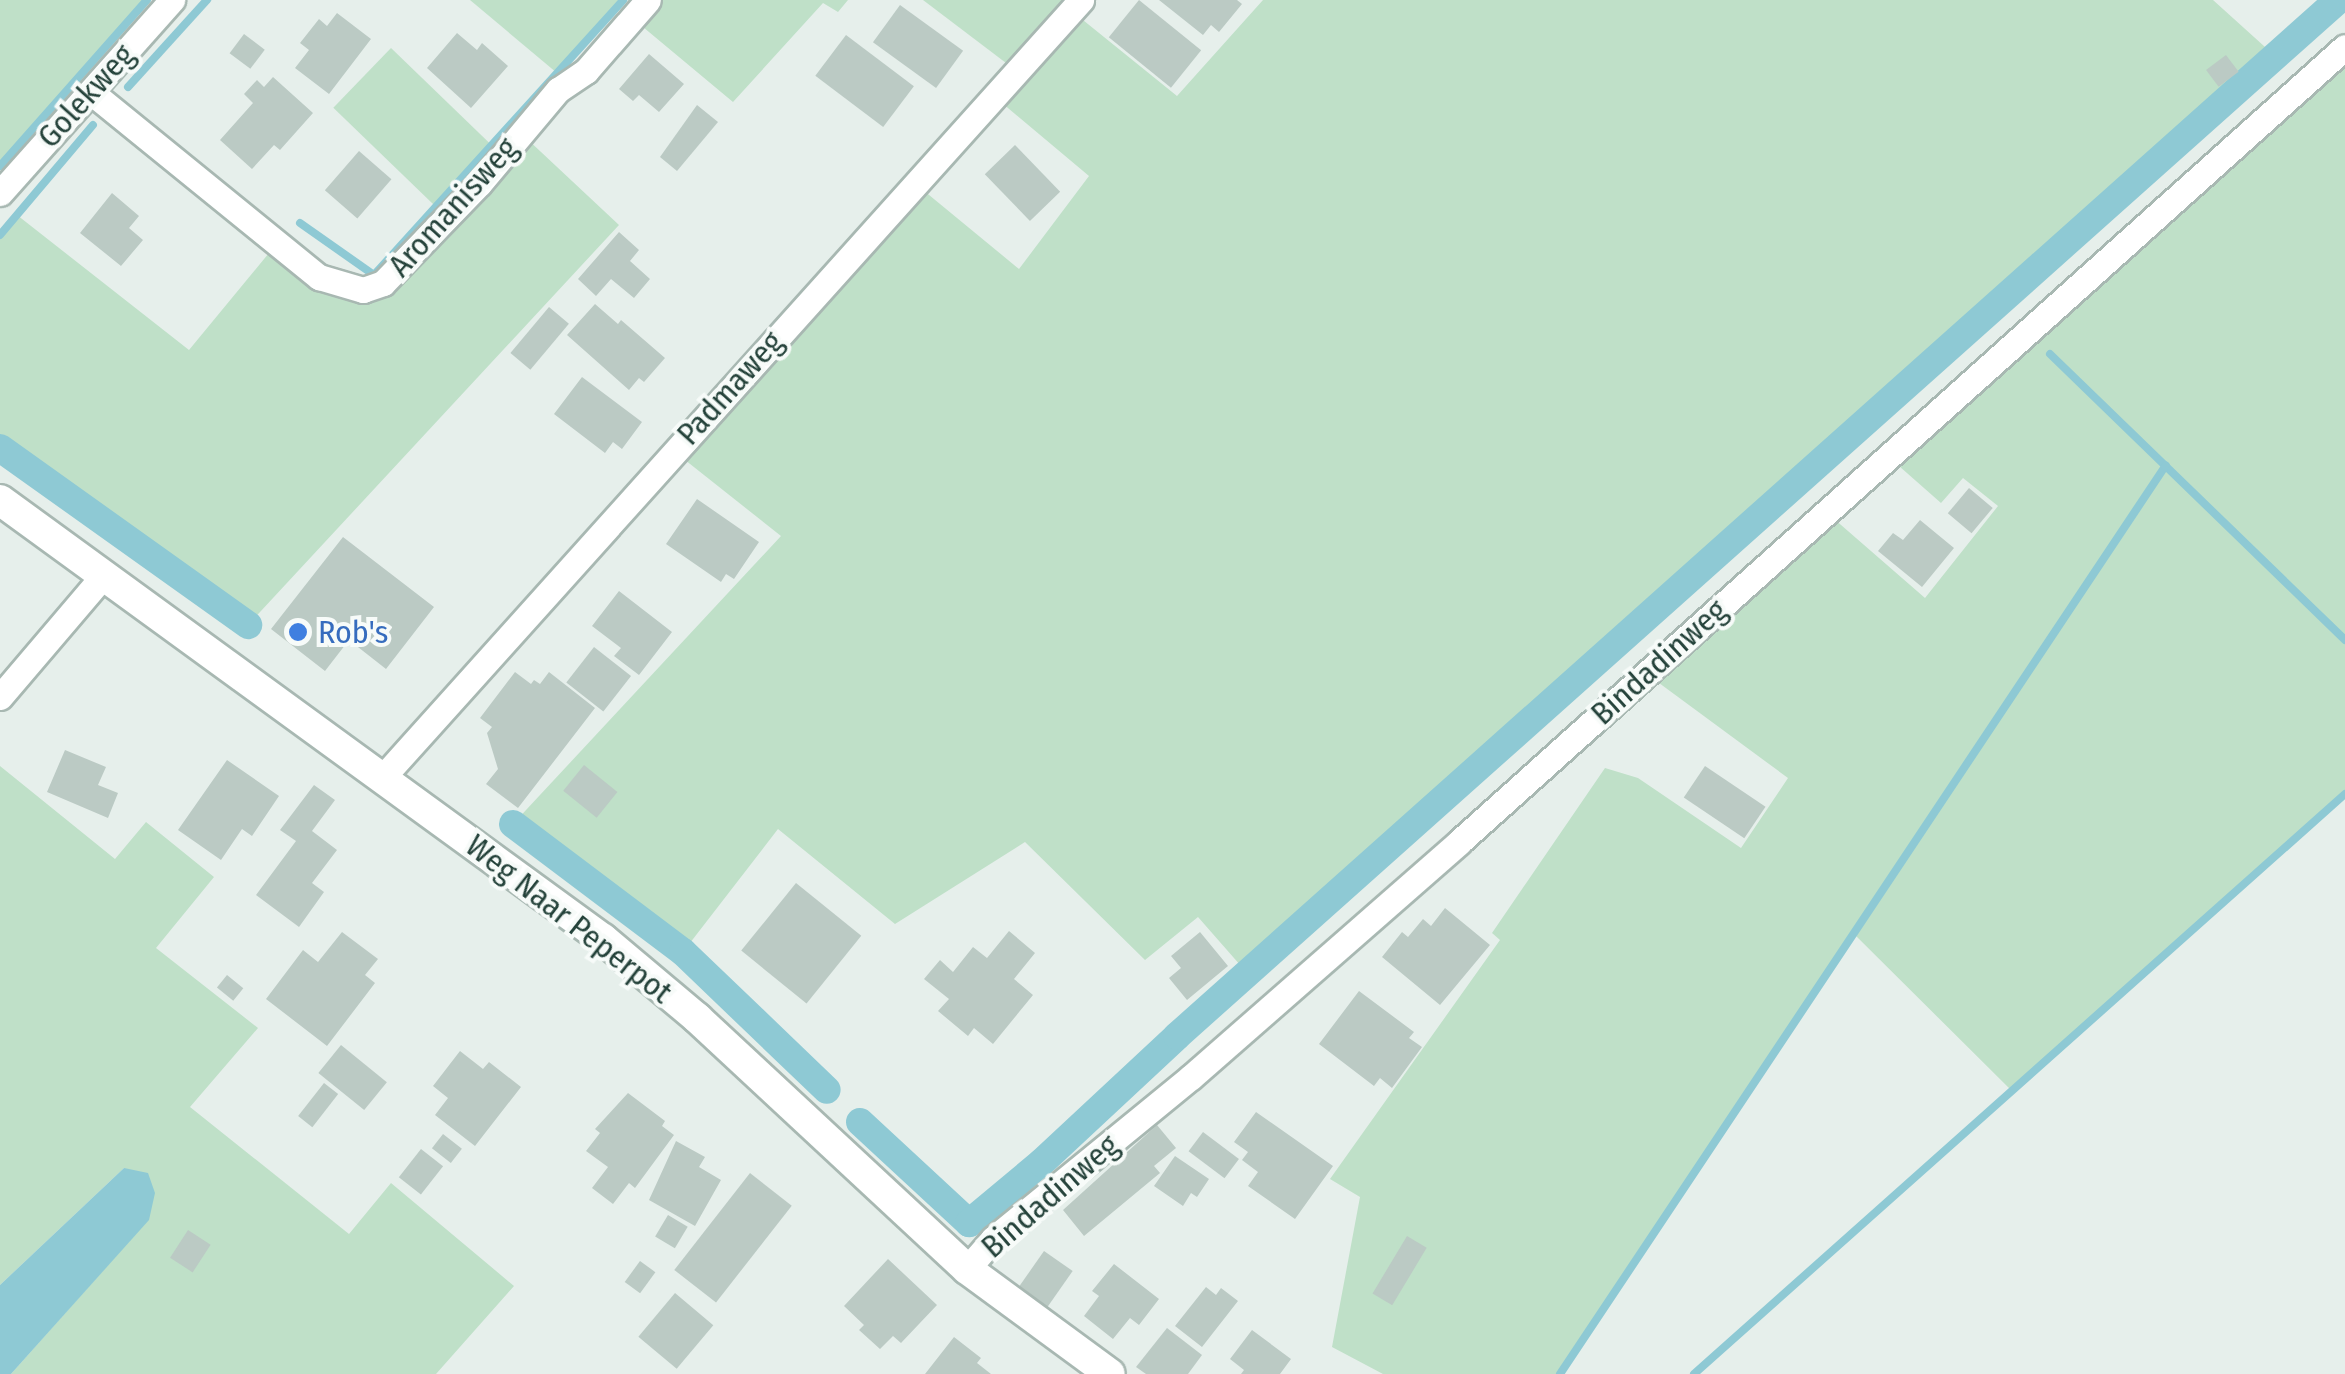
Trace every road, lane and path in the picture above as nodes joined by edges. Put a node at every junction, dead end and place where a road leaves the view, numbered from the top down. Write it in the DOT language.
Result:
graph roads {
  1 [pos="172,0"];
  2 [pos="648,0"];
  3 [pos="1081,0"];
  4 [pos="2345,47"];
  5 [pos="90,92"];
  6 [pos="0,193"];
  7 [pos="0,500"];
  8 [pos="104,575"];
  9 [pos="0,697"];
  10 [pos="382,778"];
  11 [pos="966,1269"];
  12 [pos="1110,1374"];
  1 -- 5 [label="street, Golekweg"];
  2 -- 5 [label="street, Aromanisweg"];
  3 -- 10 [label="street, Padmaweg"];
  4 -- 11 [label="street, Bindadinweg"];
  5 -- 6 [label="street, Golekweg"];
  7 -- 8 [label="street, Weg Naar Peperpot"];
  8 -- 9 [label="street"];
  8 -- 10 [label="street, Weg Naar Peperpot"];
  10 -- 11 [label="street, Weg Naar Peperpot"];
  11 -- 12 [label="street, Weg Naar Peperpot"];
}
